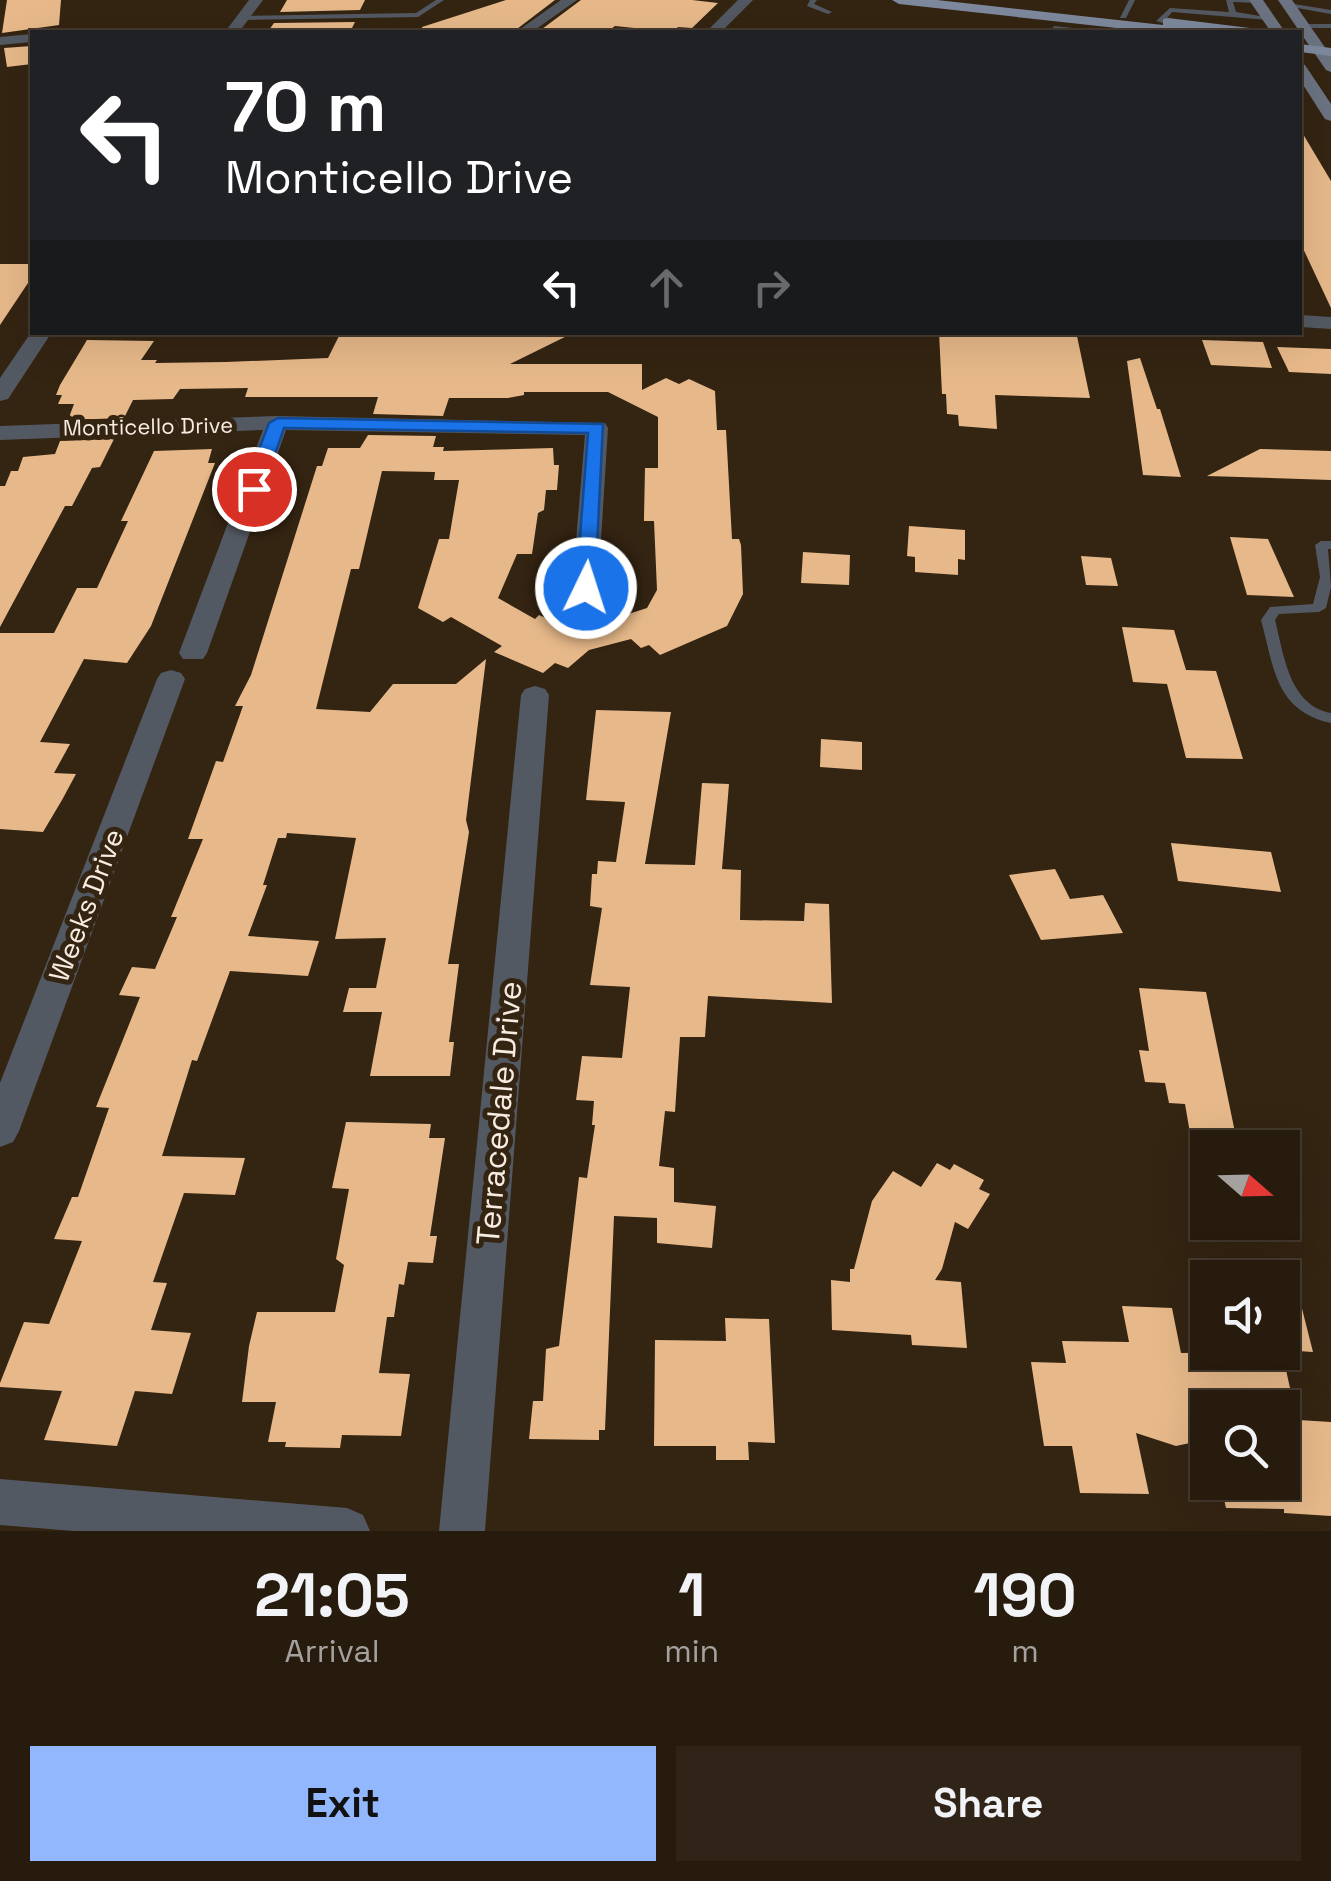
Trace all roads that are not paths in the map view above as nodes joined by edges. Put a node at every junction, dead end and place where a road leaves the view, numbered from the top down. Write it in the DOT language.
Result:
graph roads {
  1 [pos="256,0"];
  2 [pos="441,0"];
  3 [pos="570,0"];
  4 [pos="746,0"];
  5 [pos="814,0"];
  6 [pos="899,0"];
  7 [pos="976,0"];
  8 [pos="1132,0"];
  9 [pos="1257,0"];
  10 [pos="1287,2"];
  11 [pos="396,8"];
  12 [pos="828,12"];
  13 [pos="1331,12"];
  14 [pos="1234,14"];
  15 [pos="384,16"];
  16 [pos="1123,16"];
  17 [pos="243,18"];
  18 [pos="1268,18"];
  19 [pos="1056,26"];
  20 [pos="1331,26"];
  21 [pos="1149,27"];
  22 [pos="234,30"];
  23 [pos="526,30"];
  24 [pos="714,30"];
  25 [pos="1210,30"];
  26 [pos="1277,30"];
  27 [pos="30,38"];
  28 [pos="0,41"];
  29 [pos="1314,43"];
  30 [pos="1331,67"];
  31 [pos="1302,75"];
  32 [pos="1331,116"];
  33 [pos="1302,318"];
  34 [pos="1331,323"];
  35 [pos="40,335"];
  36 [pos="0,394"];
  37 [pos="278,423"];
  38 [pos="0,433"];
  39 [pos="1331,545"];
  40 [pos="586,588"];
  41 [pos="194,653"];
  42 [pos="171,679"];
  43 [pos="535,695"];
  44 [pos="1331,718"];
  45 [pos="0,1130"];
  46 [pos="0,1502"];
  47 [pos="347,1531"];
  48 [pos="462,1531"];
  1 -- 17 [label="street"];
  2 -- 15 [label="lane"];
  3 -- 23 [label="street"];
  4 -- 24 [label="street"];
  5 -- 12 [label="lane"];
  6 -- 19 [label="main road"];
  7 -- 16 [label="main road"];
  8 -- 16 [label="lane"];
  9 -- 14 [label="lane"];
  9 -- 18 [label="main road"];
  10 -- 13 [label="lane"];
  10 -- 29 [label="main road"];
  11 -- 15 [label="lane"];
  14 -- 18 [label="lane"];
  14 -- 21 [label="lane"];
  15 -- 17 [label="lane"];
  16 -- 21 [label="main road"];
  17 -- 22 [label="street"];
  18 -- 26 [label="main road"];
  19 -- 21 [label="main road"];
  20 -- 29 [label="lane"];
  21 -- 25 [label="main road"];
  27 -- 28 [label="street"];
  29 -- 30 [label="main road"];
  31 -- 32 [label="main road"];
  33 -- 34 [label="street"];
  35 -- 36 [label="street"];
  37 -- 38 [label="street, Monticello Drive"];
  37 -- 40 [label="street, Monticello Drive"];
  37 -- 41 [label="street"];
  39 -- 44 [label="lane"];
  42 -- 45 [label="street, Weeks Drive"];
  43 -- 48 [label="street, Terracedale Drive"];
  46 -- 47 [label="street"];
}
